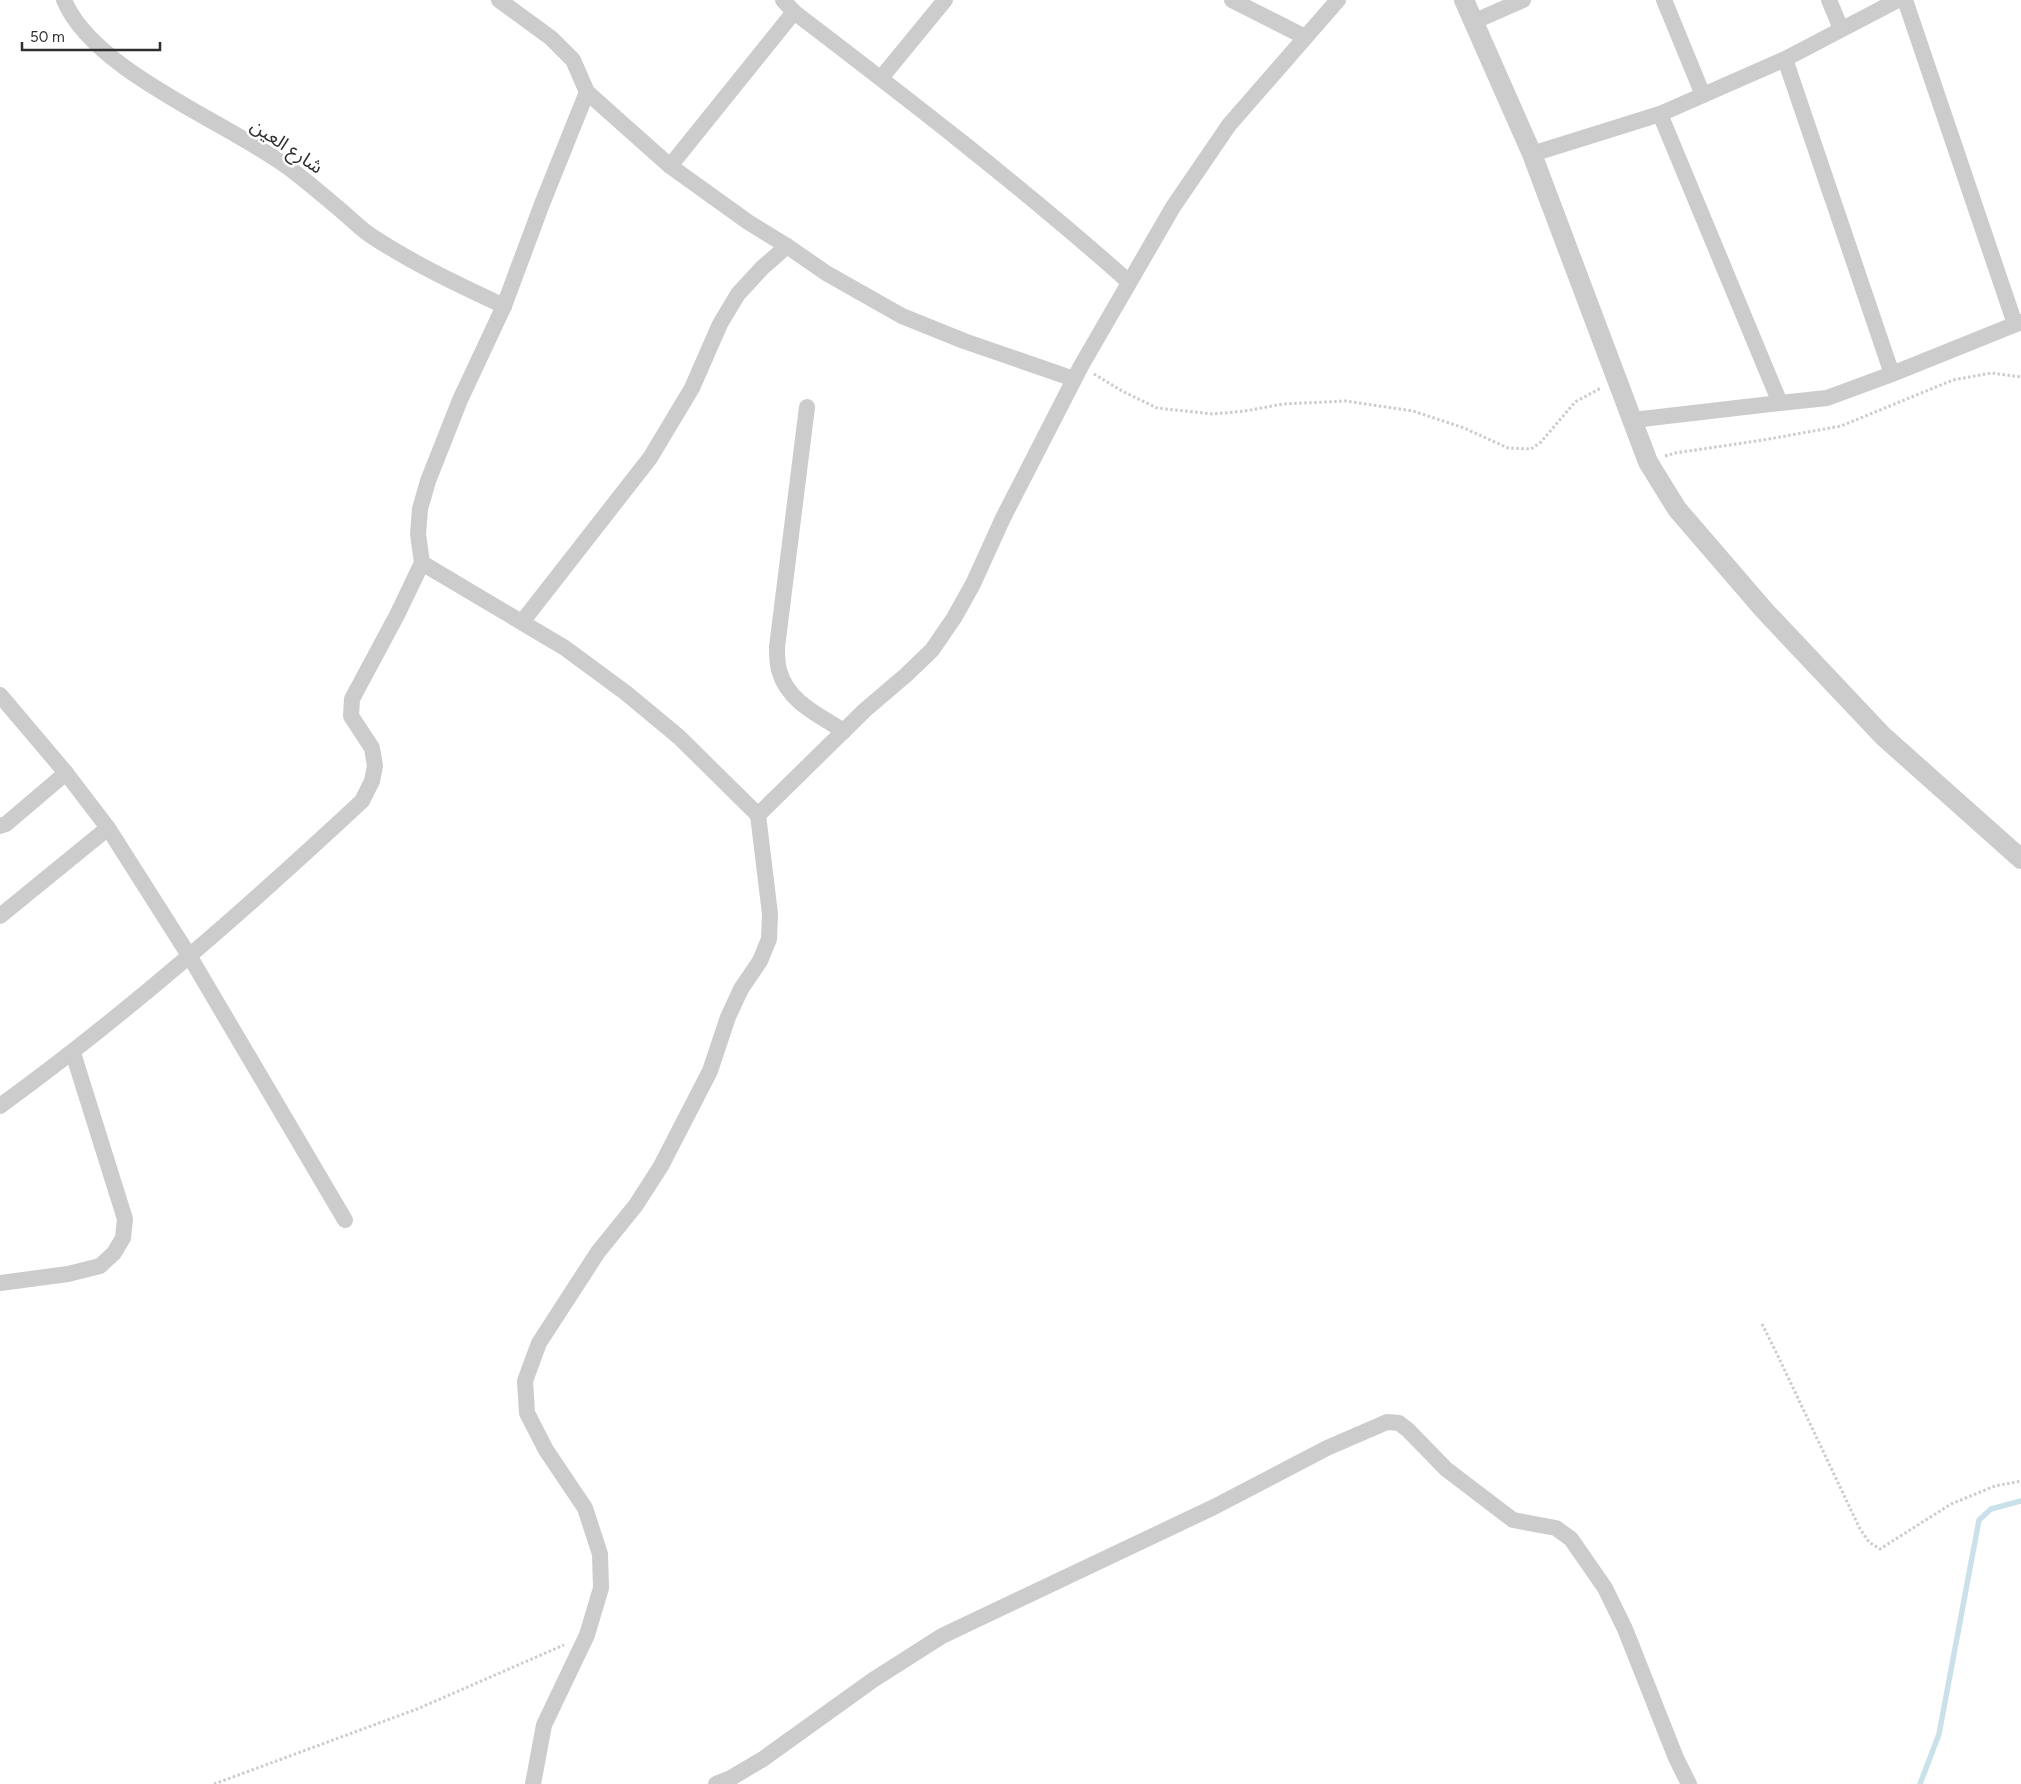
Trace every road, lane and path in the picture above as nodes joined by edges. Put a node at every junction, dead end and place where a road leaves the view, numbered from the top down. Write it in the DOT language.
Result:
graph roads {
  1 [pos="64,0"];
  2 [pos="498,0"];
  3 [pos="945,0"];
  4 [pos="1232,0"];
  5 [pos="1338,0"];
  6 [pos="1464,0"];
  7 [pos="1523,0"];
  8 [pos="1664,0"];
  9 [pos="1829,0"];
  10 [pos="1898,0"];
  11 [pos="1905,0"];
  12 [pos="788,6"];
  13 [pos="1474,22"];
  14 [pos="1841,29"];
  15 [pos="1306,37"];
  16 [pos="1785,59"];
  17 [pos="881,78"];
  18 [pos="587,92"];
  19 [pos="1703,95"];
  20 [pos="1660,114"];
  21 [pos="1532,154"];
  22 [pos="670,166"];
  23 [pos="787,246"];
  24 [pos="1129,282"];
  25 [pos="504,306"];
  26 [pos="2018,323"];
  27 [pos="1078,372"];
  28 [pos="1892,374"];
  29 [pos="2021,377"];
  30 [pos="1619,381"];
  31 [pos="1780,403"];
  32 [pos="807,407"];
  33 [pos="1633,420"];
  34 [pos="1648,462"];
  35 [pos="422,563"];
  36 [pos="522,622"];
  37 [pos="0,695"];
  38 [pos="844,731"];
  39 [pos="66,773"];
  40 [pos="758,815"];
  41 [pos="0,826"];
  42 [pos="108,828"];
  43 [pos="2021,859"];
  44 [pos="0,916"];
  45 [pos="190,958"];
  46 [pos="73,1053"];
  47 [pos="0,1106"];
  48 [pos="346,1220"];
  49 [pos="0,1283"];
  50 [pos="1762,1324"];
  51 [pos="2021,1481"];
  52 [pos="587,1634"];
  53 [pos="214,1784"];
  54 [pos="533,1784"];
  55 [pos="716,1784"];
  56 [pos="1689,1784"];
  1 -- 25 [label="street, شارع العين"];
  2 -- 18 [label="street"];
  3 -- 17 [label="street"];
  4 -- 15 [label="street"];
  5 -- 15 [label="street"];
  6 -- 13 [label="street"];
  7 -- 13 [label="street"];
  8 -- 19 [label="street"];
  9 -- 14 [label="street"];
  10 -- 14 [label="street"];
  11 -- 26 [label="street"];
  12 -- 17 [label="street"];
  12 -- 22 [label="street"];
  13 -- 21 [label="street"];
  14 -- 16 [label="street"];
  15 -- 24 [label="street"];
  16 -- 19 [label="street"];
  16 -- 28 [label="street"];
  17 -- 24 [label="street"];
  18 -- 22 [label="street"];
  18 -- 25 [label="street"];
  19 -- 20 [label="street"];
  20 -- 21 [label="street"];
  20 -- 31 [label="street"];
  21 -- 30 [label="street"];
  22 -- 23 [label="street"];
  23 -- 27 [label="street"];
  23 -- 36 [label="street"];
  24 -- 27 [label="street"];
  25 -- 35 [label="street"];
  26 -- 28 [label="street"];
  27 -- 30 [label="path"];
  27 -- 38 [label="street"];
  28 -- 31 [label="street"];
  29 -- 34 [label="path"];
  30 -- 33 [label="street"];
  31 -- 33 [label="street"];
  32 -- 38 [label="street"];
  33 -- 34 [label="street"];
  34 -- 43 [label="street"];
  35 -- 36 [label="street"];
  35 -- 45 [label="street"];
  36 -- 40 [label="street"];
  37 -- 39 [label="street"];
  38 -- 40 [label="street"];
  39 -- 41 [label="street"];
  39 -- 42 [label="street"];
  40 -- 52 [label="street"];
  42 -- 44 [label="street"];
  42 -- 45 [label="street"];
  45 -- 46 [label="street"];
  45 -- 48 [label="street"];
  46 -- 47 [label="street"];
  46 -- 49 [label="street"];
  50 -- 51 [label="path"];
  52 -- 53 [label="path"];
  52 -- 54 [label="street"];
  55 -- 56 [label="street"];
}
